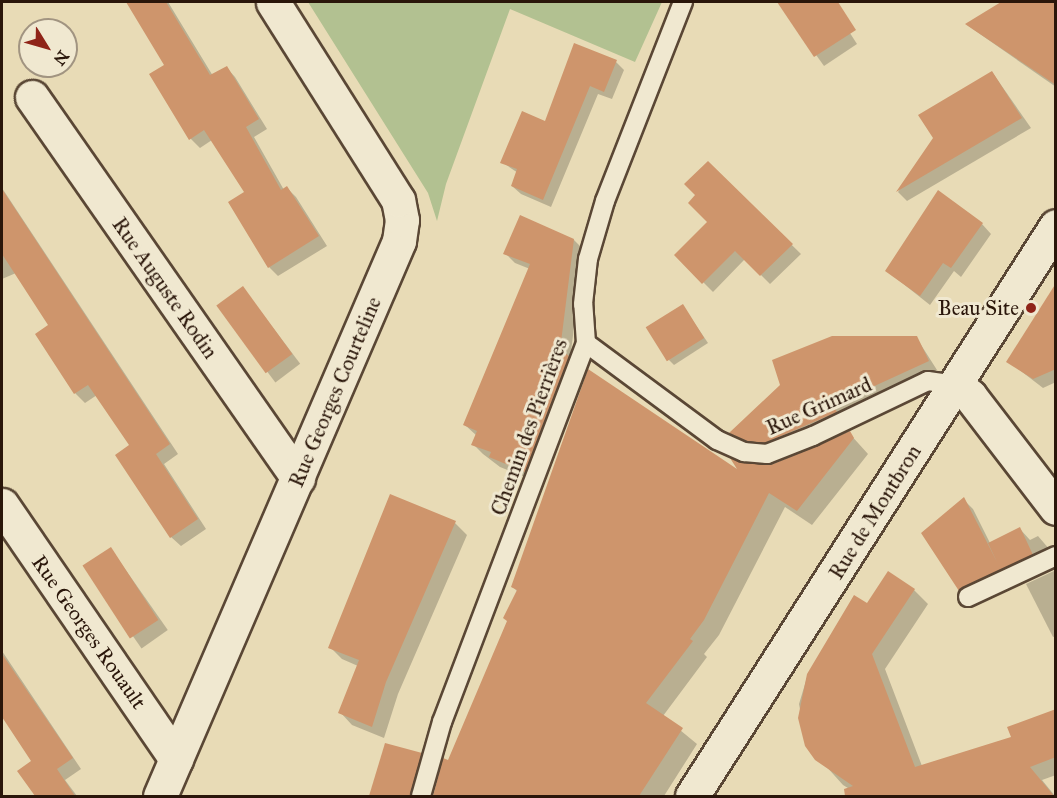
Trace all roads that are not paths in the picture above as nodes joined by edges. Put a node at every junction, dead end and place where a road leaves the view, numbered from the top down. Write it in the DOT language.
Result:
graph roads {
  1 [pos="273,2"];
  2 [pos="683,2"];
  3 [pos="33,97"];
  4 [pos="1054,234"];
  5 [pos="586,343"];
  6 [pos="956,385"];
  7 [pos="298,478"];
  8 [pos="2,505"];
  9 [pos="1056,507"];
  10 [pos="1056,556"];
  11 [pos="968,597"];
  12 [pos="176,759"];
  13 [pos="159,796"];
  14 [pos="421,796"];
  15 [pos="692,796"];
  1 -- 7 [label="street, Rue Georges Courteline"];
  2 -- 5 [label="lane, Chemin des Pierrières"];
  3 -- 7 [label="street, Rue Auguste Rodin"];
  4 -- 6 [label="street, Rue de Montbron"];
  5 -- 6 [label="lane, Rue Grimard"];
  5 -- 14 [label="lane, Chemin des Pierrières"];
  6 -- 9 [label="street"];
  6 -- 15 [label="street, Rue de Montbron"];
  7 -- 12 [label="street, Rue Georges Courteline"];
  8 -- 12 [label="street, Rue Georges Rouault"];
  10 -- 11 [label="lane"];
  12 -- 13 [label="street, Rue Georges Courteline"];
}
